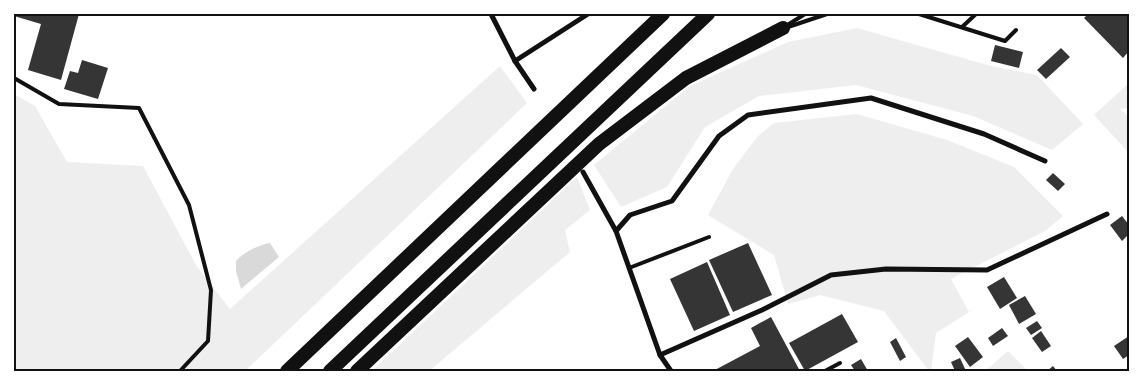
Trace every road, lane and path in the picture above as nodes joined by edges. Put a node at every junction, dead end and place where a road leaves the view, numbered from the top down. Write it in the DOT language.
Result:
graph roads {
  1 [pos="491,14"];
  2 [pos="588,14"];
  3 [pos="663,14"];
  4 [pos="708,14"];
  5 [pos="805,14"];
  6 [pos="827,14"];
  7 [pos="921,14"];
  8 [pos="976,14"];
  9 [pos="962,27"];
  10 [pos="783,28"];
  11 [pos="1016,30"];
  12 [pos="515,61"];
  13 [pos="14,78"];
  14 [pos="534,89"];
  15 [pos="1045,161"];
  16 [pos="583,172"];
  17 [pos="1107,214"];
  18 [pos="616,231"];
  19 [pos="710,237"];
  20 [pos="629,268"];
  21 [pos="660,355"];
  22 [pos="840,363"];
  23 [pos="180,371"];
  24 [pos="287,371"];
  25 [pos="330,371"];
  26 [pos="357,371"];
  27 [pos="671,371"];
  28 [pos="825,371"];
  1 -- 12 [label="street"];
  2 -- 12 [label="street"];
  3 -- 24 [label="highway"];
  4 -- 25 [label="highway"];
  5 -- 10 [label="lane"];
  6 -- 10 [label="lane"];
  7 -- 9 [label="lane"];
  8 -- 9 [label="lane"];
  9 -- 11 [label="lane"];
  10 -- 26 [label="highway"];
  12 -- 14 [label="street"];
  13 -- 23 [label="lane"];
  15 -- 18 [label="street"];
  16 -- 18 [label="street"];
  17 -- 21 [label="street"];
  18 -- 20 [label="street"];
  19 -- 20 [label="lane"];
  20 -- 21 [label="street"];
  21 -- 27 [label="street"];
  22 -- 28 [label="lane"];
}
